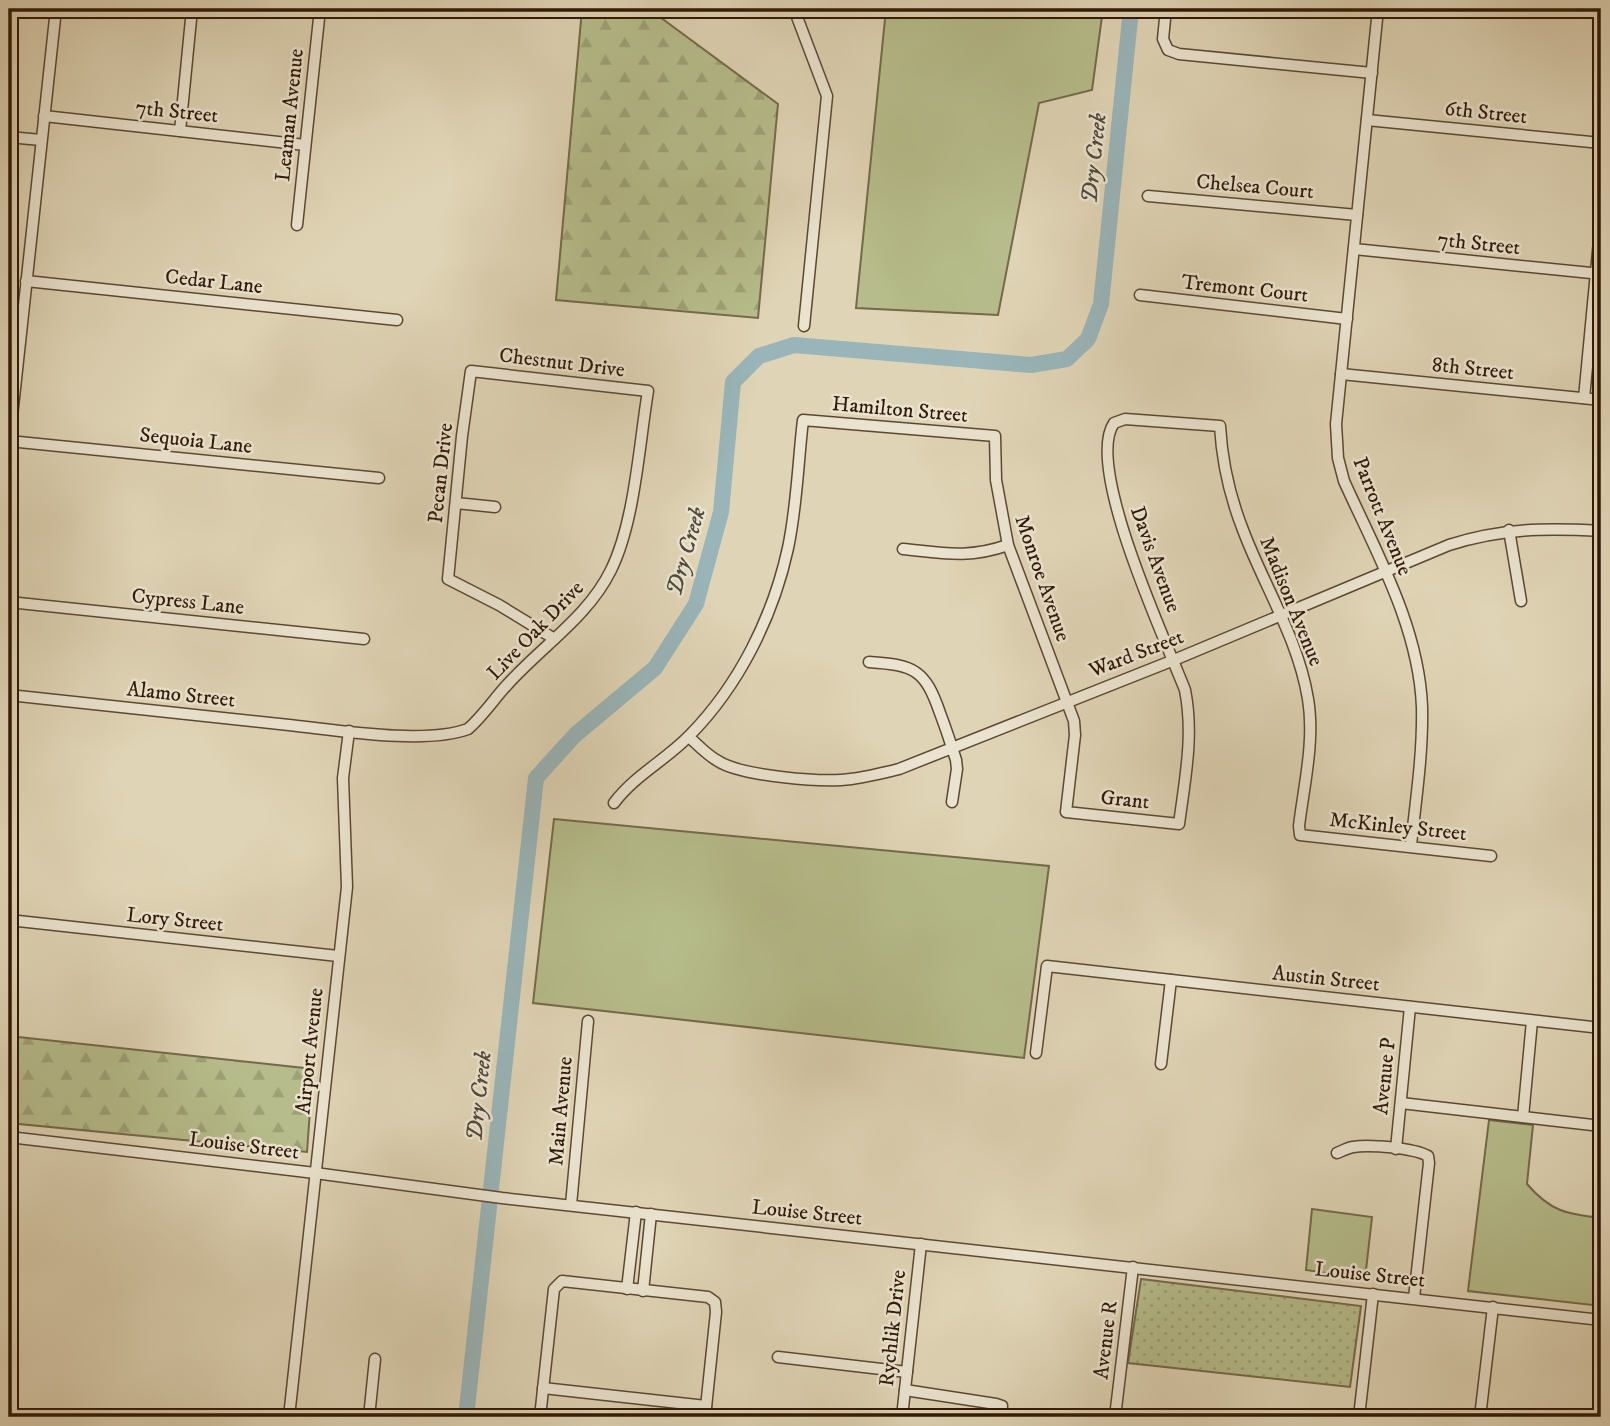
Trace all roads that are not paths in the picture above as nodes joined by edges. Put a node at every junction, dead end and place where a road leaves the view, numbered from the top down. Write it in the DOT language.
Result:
graph roads {
  1 [pos="55,9"];
  2 [pos="192,9"];
  3 [pos="320,9"];
  4 [pos="794,9"];
  5 [pos="1166,9"];
  6 [pos="1378,9"];
  7 [pos="1558,9"];
  8 [pos="1601,13"];
  9 [pos="1371,73"];
  10 [pos="44,116"];
  11 [pos="1367,120"];
  12 [pos="180,131"];
  13 [pos="9,137"];
  14 [pos="41,140"];
  15 [pos="1601,143"];
  16 [pos="305,145"];
  17 [pos="1148,196"];
  18 [pos="1357,215"];
  19 [pos="1601,220"];
  20 [pos="297,225"];
  21 [pos="1354,249"];
  22 [pos="1599,274"];
  23 [pos="26,281"];
  24 [pos="1140,295"];
  25 [pos="1347,319"];
  26 [pos="397,320"];
  27 [pos="804,326"];
  28 [pos="13,358"];
  29 [pos="471,371"];
  30 [pos="1341,374"];
  31 [pos="648,391"];
  32 [pos="1584,398"];
  33 [pos="1601,400"];
  34 [pos="1220,426"];
  35 [pos="995,436"];
  36 [pos="9,442"];
  37 [pos="379,478"];
  38 [pos="456,503"];
  39 [pos="495,507"];
  40 [pos="1508,530"];
  41 [pos="1601,531"];
  42 [pos="1008,545"];
  43 [pos="903,549"];
  44 [pos="1385,570"];
  45 [pos="1521,601"];
  46 [pos="9,602"];
  47 [pos="1281,615"];
  48 [pos="553,638"];
  49 [pos="364,639"];
  50 [pos="1174,660"];
  51 [pos="869,662"];
  52 [pos="9,695"];
  53 [pos="1067,701"];
  54 [pos="349,731"];
  55 [pos="689,737"];
  56 [pos="952,747"];
  57 [pos="952,802"];
  58 [pos="614,803"];
  59 [pos="1066,812"];
  60 [pos="1179,824"];
  61 [pos="1300,835"];
  62 [pos="1411,845"];
  63 [pos="1491,856"];
  64 [pos="9,920"];
  65 [pos="338,956"];
  66 [pos="1171,980"];
  67 [pos="1410,1007"];
  68 [pos="588,1021"];
  69 [pos="1532,1021"];
  70 [pos="1601,1028"];
  71 [pos="1036,1053"];
  72 [pos="1161,1064"];
  73 [pos="1401,1103"];
  74 [pos="1523,1117"];
  75 [pos="1601,1126"];
  76 [pos="9,1137"];
  77 [pos="1396,1149"];
  78 [pos="1337,1153"];
  79 [pos="315,1173"];
  80 [pos="571,1205"];
  81 [pos="636,1212"];
  82 [pos="651,1214"];
  83 [pos="920,1244"];
  84 [pos="1133,1267"];
  85 [pos="627,1289"];
  86 [pos="643,1290"];
  87 [pos="1373,1294"];
  88 [pos="1414,1298"];
  89 [pos="1493,1307"];
  90 [pos="1601,1320"];
  91 [pos="778,1357"];
  92 [pos="375,1359"];
  93 [pos="907,1372"];
  94 [pos="543,1388"];
  95 [pos="905,1390"];
  96 [pos="705,1412"];
  97 [pos="289,1417"];
  98 [pos="369,1417"];
  99 [pos="540,1417"];
  100 [pos="902,1417"];
  101 [pos="1001,1417"];
  102 [pos="1115,1417"];
  103 [pos="1359,1417"];
  104 [pos="1480,1417"];
  1 -- 10 [label="street"];
  2 -- 12 [label="street"];
  3 -- 16 [label="street, Leaman Avenue"];
  4 -- 27 [label="street"];
  5 -- 9 [label="street"];
  6 -- 9 [label="street, Parrott Avenue"];
  7 -- 8 [label="street"];
  9 -- 11 [label="street, Parrott Avenue"];
  10 -- 12 [label="street, 7th Street"];
  10 -- 14 [label="street"];
  11 -- 15 [label="street, 6th Street"];
  11 -- 18 [label="street, Parrott Avenue"];
  12 -- 16 [label="street, 7th Street"];
  13 -- 14 [label="street"];
  14 -- 23 [label="street"];
  16 -- 20 [label="street, Leaman Avenue"];
  17 -- 18 [label="street, Chelsea Court"];
  18 -- 21 [label="street, Parrott Avenue"];
  19 -- 22 [label="street"];
  21 -- 22 [label="street, 7th Street"];
  21 -- 25 [label="street, Parrott Avenue"];
  22 -- 32 [label="street"];
  23 -- 26 [label="street, Cedar Lane"];
  23 -- 28 [label="street"];
  24 -- 25 [label="street, Tremont Court"];
  25 -- 30 [label="street, Parrott Avenue"];
  28 -- 36 [label="street"];
  29 -- 31 [label="street, Chestnut Drive"];
  29 -- 38 [label="street, Pecan Drive"];
  30 -- 32 [label="street, 8th Street"];
  30 -- 44 [label="street, Parrott Avenue"];
  31 -- 48 [label="street, Live Oak Drive"];
  32 -- 33 [label="street, 8th Street"];
  34 -- 47 [label="street, Madison Avenue"];
  34 -- 50 [label="street, Davis Avenue"];
  35 -- 42 [label="street, Monroe Avenue"];
  35 -- 55 [label="street, Hamilton Street"];
  36 -- 37 [label="street, Sequoia Lane"];
  38 -- 39 [label="street"];
  38 -- 48 [label="street, Pecan Drive"];
  40 -- 41 [label="street, Ward Street"];
  40 -- 44 [label="street, Ward Street"];
  40 -- 45 [label="street"];
  42 -- 43 [label="street"];
  42 -- 53 [label="street, Monroe Avenue"];
  44 -- 47 [label="street, Ward Street"];
  44 -- 62 [label="street, Parrott Avenue"];
  46 -- 49 [label="street, Cypress Lane"];
  47 -- 50 [label="street, Ward Street"];
  47 -- 61 [label="street, Madison Avenue"];
  48 -- 54 [label="street, Live Oak Drive"];
  50 -- 53 [label="street, Ward Street"];
  50 -- 60 [label="street, Davis Avenue"];
  51 -- 56 [label="street"];
  52 -- 54 [label="street, Alamo Street"];
  53 -- 56 [label="street, Ward Street"];
  53 -- 59 [label="street, Monroe Avenue"];
  54 -- 65 [label="street, Airport Avenue"];
  55 -- 56 [label="street, Ward Street"];
  55 -- 58 [label="street"];
  56 -- 57 [label="street"];
  59 -- 60 [label="street, Grant"];
  61 -- 62 [label="street, McKinley Street"];
  62 -- 63 [label="street, McKinley Street"];
  64 -- 65 [label="street, Lory Street"];
  65 -- 79 [label="street, Airport Avenue"];
  66 -- 67 [label="street, Austin Street"];
  66 -- 71 [label="street, Austin Street"];
  66 -- 72 [label="street"];
  67 -- 69 [label="street, Austin Street"];
  67 -- 73 [label="street, Avenue P"];
  68 -- 80 [label="street, Main Avenue"];
  69 -- 70 [label="street, Austin Street"];
  69 -- 74 [label="street"];
  73 -- 74 [label="street"];
  73 -- 77 [label="street, Avenue P"];
  74 -- 75 [label="street"];
  76 -- 79 [label="street, Louise Street"];
  77 -- 78 [label="street"];
  77 -- 88 [label="street"];
  79 -- 80 [label="street, Louise Street"];
  79 -- 97 [label="street, Airport Avenue"];
  80 -- 81 [label="street, Louise Street"];
  81 -- 82 [label="street, Louise Street"];
  81 -- 85 [label="street"];
  82 -- 83 [label="street, Louise Street"];
  82 -- 86 [label="street"];
  83 -- 84 [label="street, Louise Street"];
  83 -- 93 [label="street, Rychlik Drive"];
  84 -- 87 [label="street, Louise Street"];
  84 -- 102 [label="street, Avenue R"];
  85 -- 86 [label="street"];
  85 -- 94 [label="street"];
  86 -- 96 [label="street"];
  87 -- 88 [label="street, Louise Street"];
  87 -- 103 [label="street"];
  88 -- 89 [label="street, Louise Street"];
  89 -- 90 [label="street, Louise Street"];
  89 -- 104 [label="street"];
  91 -- 93 [label="street"];
  92 -- 98 [label="street"];
  93 -- 95 [label="street, Rychlik Drive"];
  94 -- 96 [label="street"];
  94 -- 99 [label="street"];
  95 -- 100 [label="street, Rychlik Drive"];
  95 -- 101 [label="street"];
}
